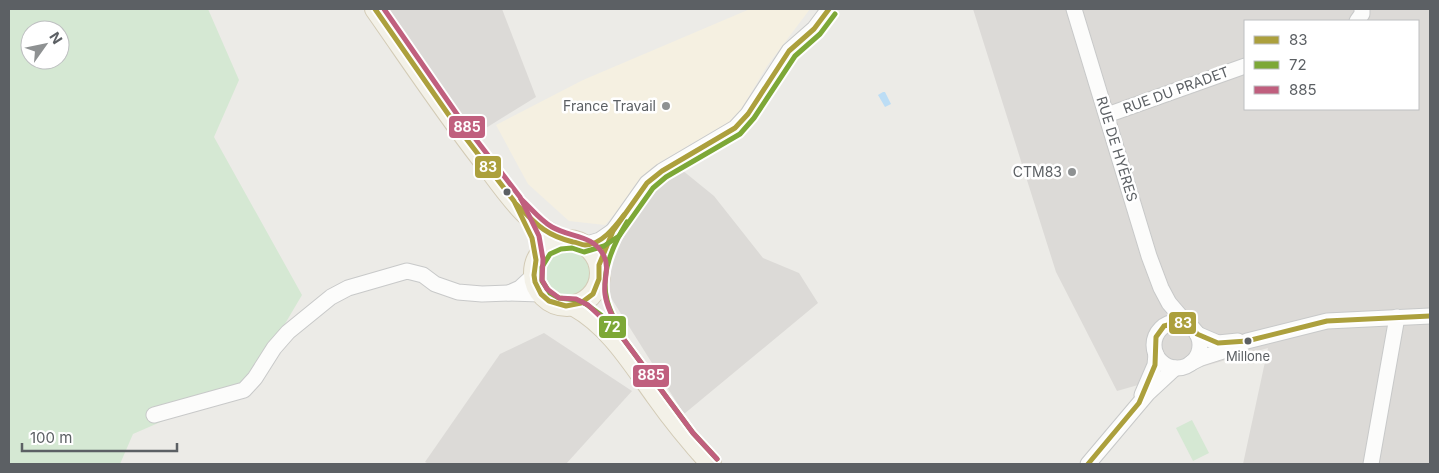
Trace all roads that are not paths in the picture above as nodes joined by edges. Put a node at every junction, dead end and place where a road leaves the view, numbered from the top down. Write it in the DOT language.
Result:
graph roads {
  1 [pos="375,9"];
  2 [pos="829,9"];
  3 [pos="1074,9"];
  4 [pos="1244,66"];
  5 [pos="1106,115"];
  6 [pos="514,201"];
  7 [pos="613,230"];
  8 [pos="564,240"];
  9 [pos="584,245"];
  10 [pos="599,265"];
  11 [pos="535,268"];
  12 [pos="597,288"];
  13 [pos="1161,288"];
  14 [pos="509,293"];
  15 [pos="541,294"];
  16 [pos="574,306"];
  17 [pos="1430,316"];
  18 [pos="1397,317"];
  19 [pos="1192,329"];
  20 [pos="1159,332"];
  21 [pos="1247,341"];
  22 [pos="617,342"];
  23 [pos="1156,354"];
  24 [pos="1191,363"];
  25 [pos="1176,368"];
  26 [pos="1138,403"];
  27 [pos="154,415"];
  28 [pos="711,464"];
  29 [pos="1088,464"];
  30 [pos="1371,464"];
  1 -- 6 [label="main road"];
  2 -- 7 [label="street"];
  3 -- 5 [label="street, RUE DE HYÈRES"];
  4 -- 5 [label="street, RUE DU PRADET"];
  5 -- 13 [label="street, RUE DE HYÈRES"];
  6 -- 8 [label="main road"];
  6 -- 11 [label="main road"];
  7 -- 9 [label="street"];
  7 -- 10 [label="street"];
  8 -- 9 [label="main road"];
  8 -- 11 [label="main road"];
  9 -- 10 [label="main road"];
  10 -- 12 [label="main road"];
  11 -- 14 [label="street"];
  11 -- 15 [label="main road"];
  12 -- 16 [label="main road"];
  12 -- 22 [label="main road"];
  13 -- 19 [label="street, RUE DE HYÈRES"];
  13 -- 20 [label="street, RUE DE HYÈRES"];
  14 -- 15 [label="street"];
  14 -- 27 [label="street"];
  15 -- 16 [label="main road"];
  16 -- 22 [label="main road"];
  17 -- 18 [label="street"];
  18 -- 21 [label="street"];
  18 -- 30 [label="street"];
  19 -- 20 [label="street"];
  19 -- 21 [label="street"];
  19 -- 24 [label="street"];
  20 -- 23 [label="street"];
  21 -- 24 [label="street"];
  22 -- 28 [label="main road"];
  23 -- 25 [label="street"];
  23 -- 26 [label="street"];
  24 -- 25 [label="street"];
  25 -- 26 [label="street"];
  26 -- 29 [label="street"];
}
